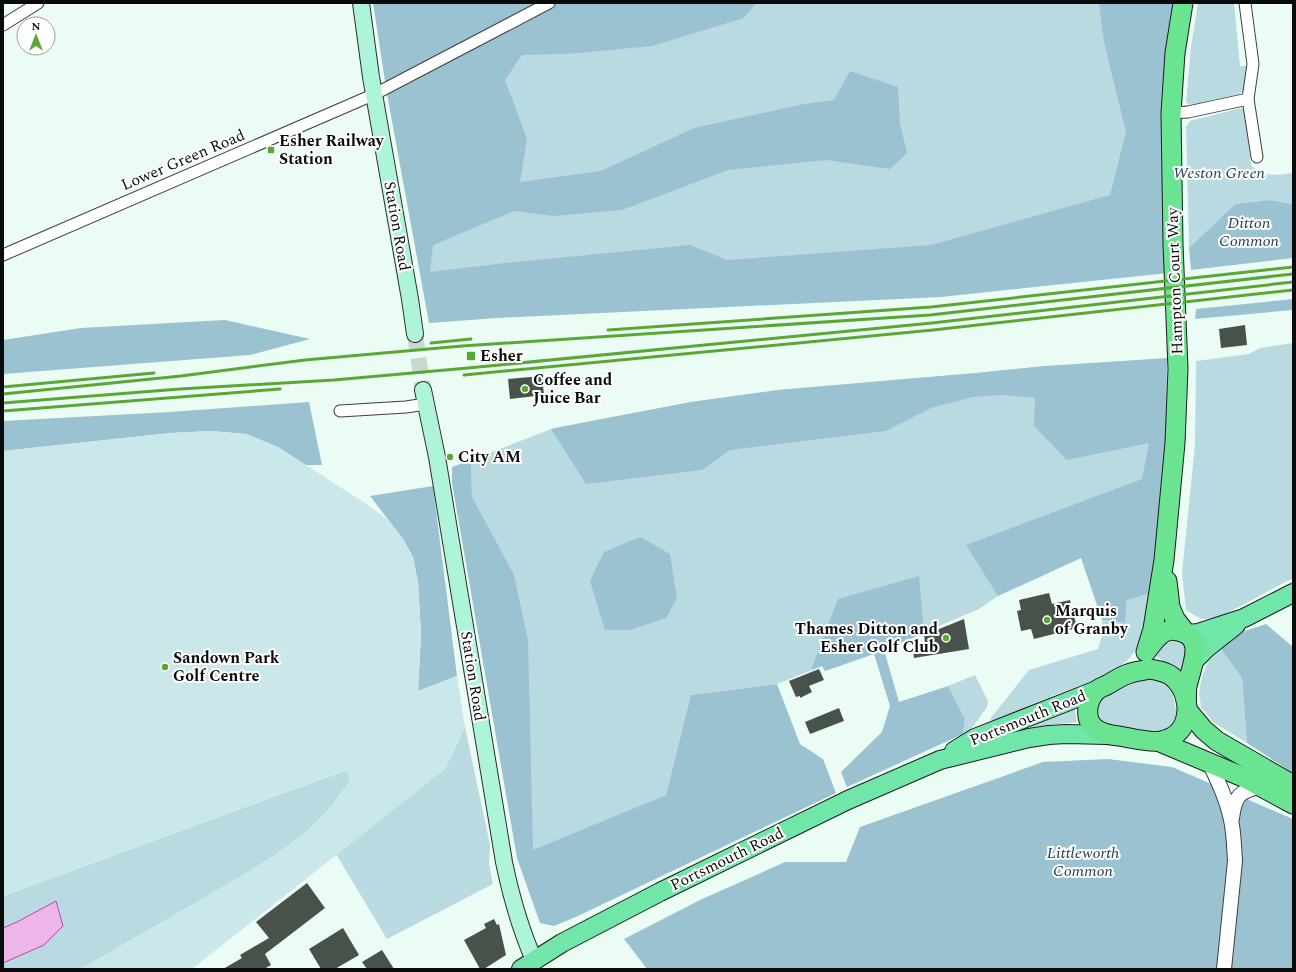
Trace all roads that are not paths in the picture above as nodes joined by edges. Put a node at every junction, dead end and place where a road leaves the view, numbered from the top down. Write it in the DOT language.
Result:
graph roads {
  1 [pos="38,3"];
  2 [pos="361,3"];
  3 [pos="549,3"];
  4 [pos="1183,3"];
  5 [pos="1244,3"];
  6 [pos="3,25"];
  7 [pos="375,94"];
  8 [pos="1248,99"];
  9 [pos="1171,113"];
  10 [pos="1257,157"];
  11 [pos="3,255"];
  12 [pos="415,334"];
  13 [pos="425,397"];
  14 [pos="340,411"];
  15 [pos="1164,560"];
  16 [pos="1293,593"];
  17 [pos="1244,618"];
  18 [pos="1186,633"];
  19 [pos="1146,652"];
  20 [pos="1195,660"];
  21 [pos="1129,674"];
  22 [pos="1097,690"];
  23 [pos="1187,706"];
  24 [pos="1107,735"];
  25 [pos="1160,742"];
  26 [pos="995,747"];
  27 [pos="940,760"];
  28 [pos="1204,760"];
  29 [pos="1293,785"];
  30 [pos="1261,786"];
  31 [pos="1293,804"];
  32 [pos="1232,820"];
  33 [pos="528,964"];
  34 [pos="1224,969"];
  1 -- 6 [label="street"];
  2 -- 7 [label="main road, Station Road"];
  3 -- 7 [label="street, Lower Green Road"];
  4 -- 9 [label="highway, Hampton Court Way"];
  5 -- 8 [label="street"];
  7 -- 11 [label="street, Lower Green Road"];
  7 -- 12 [label="main road, Station Road"];
  8 -- 9 [label="street"];
  8 -- 10 [label="street"];
  9 -- 15 [label="highway, Hampton Court Way"];
  13 -- 14 [label="street"];
  13 -- 33 [label="main road, Station Road"];
  15 -- 18 [label="highway, Hampton Court Way"];
  15 -- 19 [label="highway, Hampton Court Way"];
  16 -- 17 [label="main road"];
  17 -- 18 [label="main road"];
  17 -- 20 [label="main road"];
  18 -- 19 [label="highway"];
  18 -- 20 [label="highway, Hampton Court Way"];
  19 -- 21 [label="highway"];
  20 -- 23 [label="highway"];
  21 -- 22 [label="highway"];
  21 -- 23 [label="highway"];
  22 -- 24 [label="highway"];
  22 -- 27 [label="main road, Portsmouth Road"];
  23 -- 25 [label="highway"];
  23 -- 29 [label="highway"];
  24 -- 25 [label="highway"];
  24 -- 26 [label="main road, Portsmouth Road"];
  25 -- 28 [label="highway"];
  26 -- 27 [label="main road, Portsmouth Road"];
  26 -- 28 [label="main road"];
  27 -- 33 [label="main road, Portsmouth Road"];
  28 -- 30 [label="highway"];
  28 -- 32 [label="street"];
  30 -- 31 [label="highway"];
  30 -- 32 [label="street"];
  32 -- 34 [label="street"];
}
